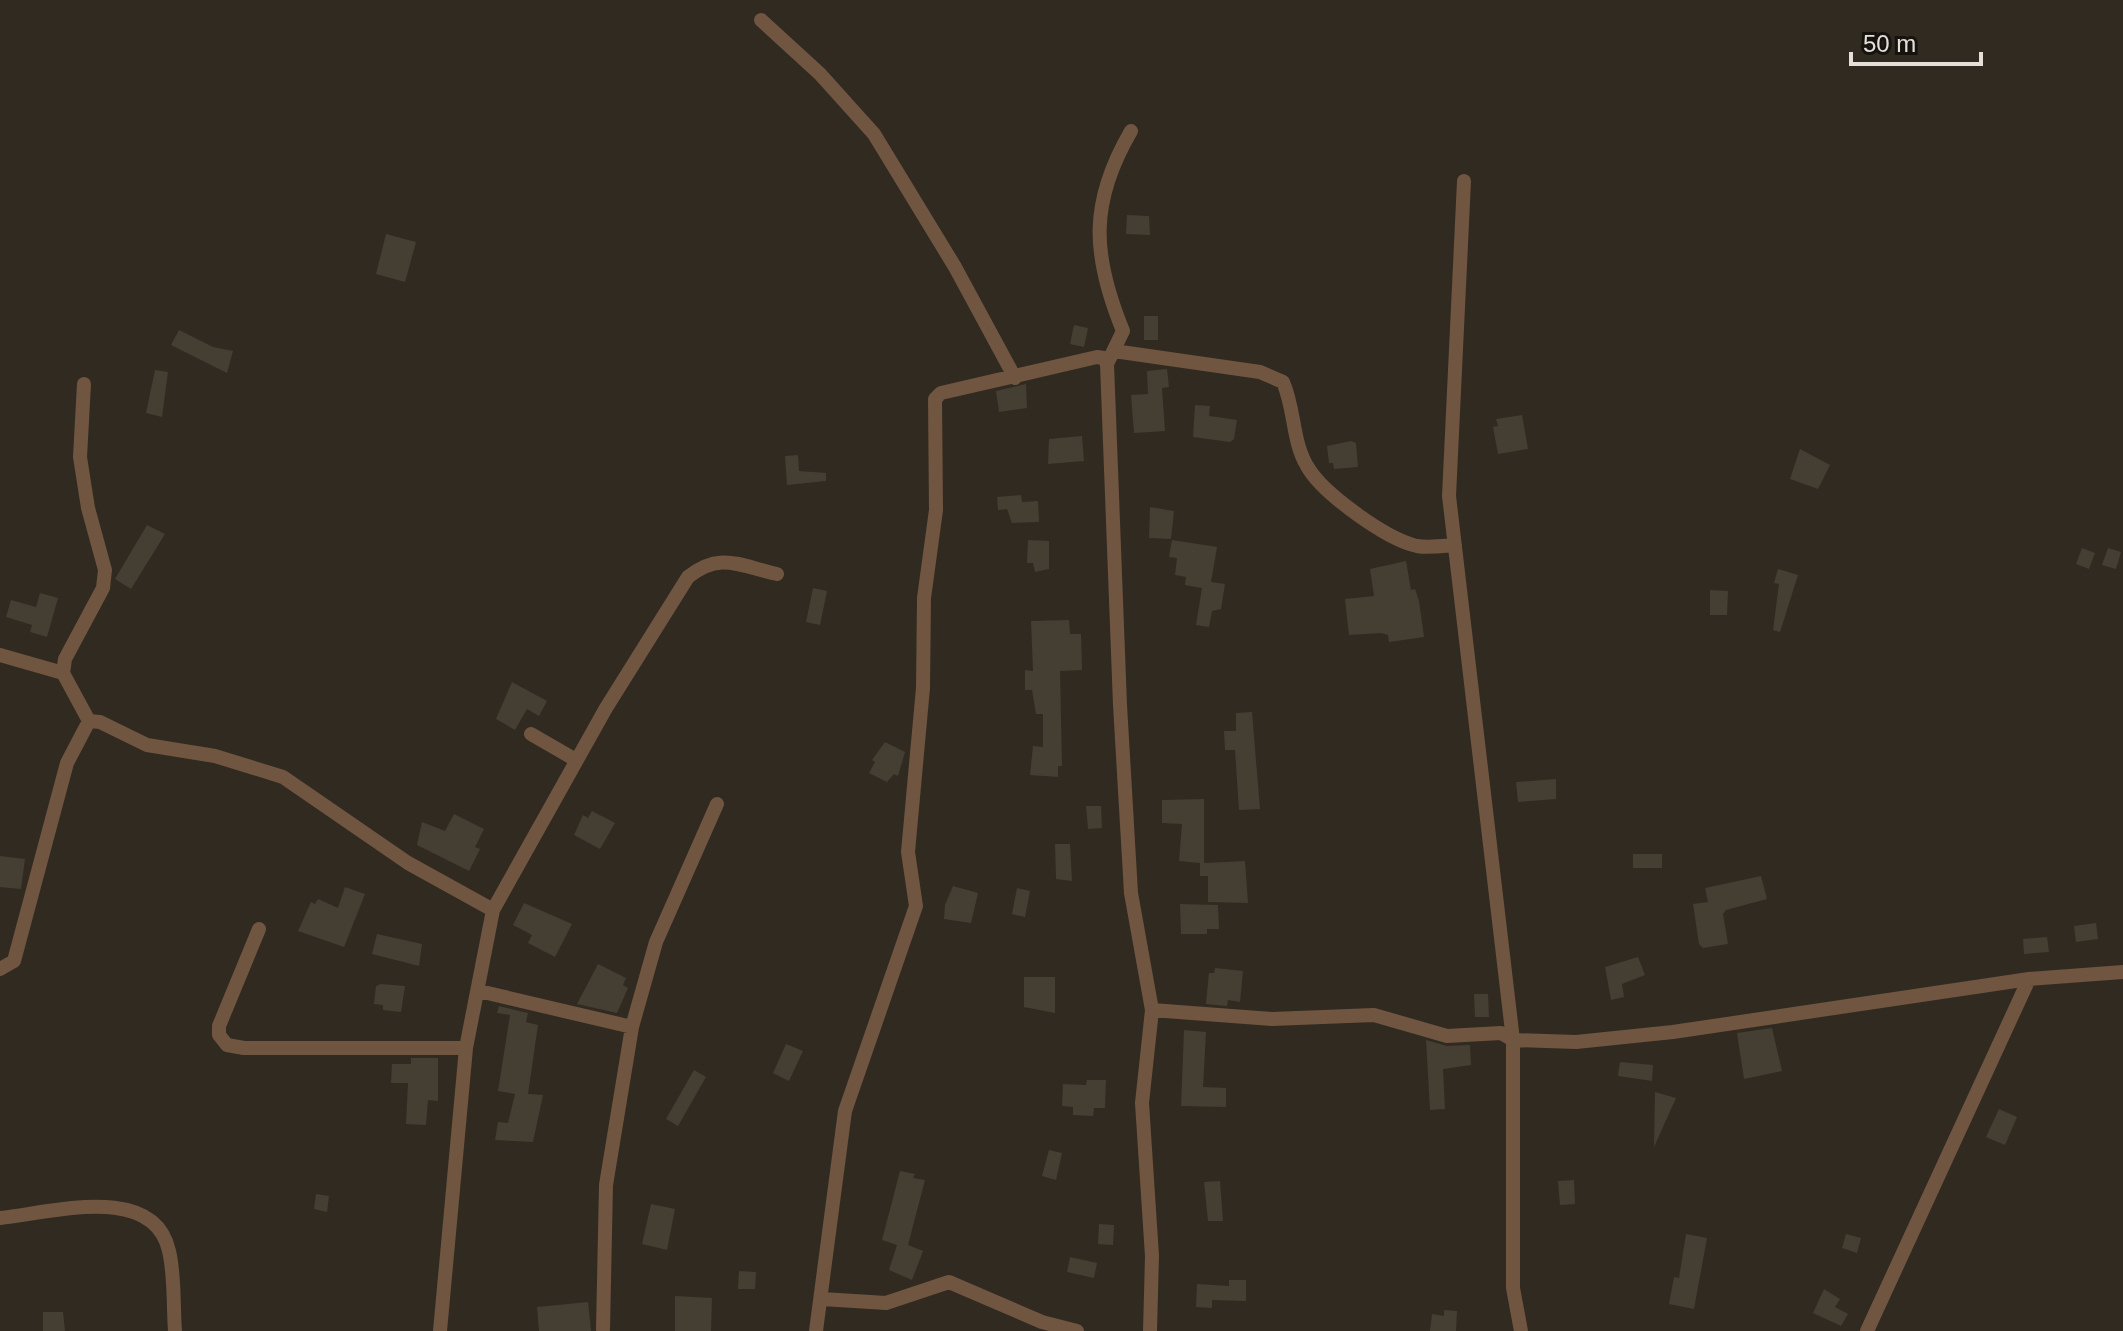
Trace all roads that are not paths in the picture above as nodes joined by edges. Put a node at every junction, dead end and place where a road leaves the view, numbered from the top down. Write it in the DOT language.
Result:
graph roads {
  1 [pos="761,20"];
  2 [pos="1131,131"];
  3 [pos="1464,181"];
  4 [pos="1110,358"];
  5 [pos="1015,378"];
  6 [pos="84,384"];
  7 [pos="1455,545"];
  8 [pos="777,574"];
  9 [pos="0,655"];
  10 [pos="63,673"];
  11 [pos="89,721"];
  12 [pos="531,734"];
  13 [pos="576,760"];
  14 [pos="717,804"];
  15 [pos="493,910"];
  16 [pos="259,929"];
  17 [pos="0,969"];
  18 [pos="2123,972"];
  19 [pos="2029,979"];
  20 [pos="479,991"];
  21 [pos="1152,1010"];
  22 [pos="632,1027"];
  23 [pos="1513,1040"];
  24 [pos="466,1048"];
  25 [pos="0,1218"];
  26 [pos="822,1299"];
  27 [pos="603,1329"];
  28 [pos="175,1331"];
  29 [pos="440,1331"];
  30 [pos="816,1331"];
  31 [pos="1077,1331"];
  32 [pos="1150,1331"];
  33 [pos="1521,1331"];
  34 [pos="1867,1331"];
  1 -- 5 [label="street"];
  2 -- 4 [label="street"];
  3 -- 7 [label="street"];
  4 -- 5 [label="street"];
  4 -- 7 [label="street"];
  4 -- 21 [label="street"];
  5 -- 26 [label="street"];
  6 -- 10 [label="street"];
  7 -- 23 [label="street"];
  8 -- 13 [label="street"];
  9 -- 10 [label="street"];
  10 -- 11 [label="street"];
  11 -- 15 [label="street"];
  11 -- 17 [label="street"];
  12 -- 13 [label="street"];
  13 -- 15 [label="street"];
  14 -- 22 [label="street"];
  15 -- 20 [label="street"];
  16 -- 24 [label="street"];
  18 -- 19 [label="street"];
  19 -- 23 [label="street"];
  19 -- 34 [label="street"];
  20 -- 22 [label="street"];
  20 -- 24 [label="street"];
  21 -- 23 [label="street"];
  21 -- 32 [label="street"];
  22 -- 27 [label="street"];
  23 -- 33 [label="street"];
  24 -- 29 [label="street"];
  25 -- 28 [label="street"];
  26 -- 30 [label="street"];
  26 -- 31 [label="street"];
}
